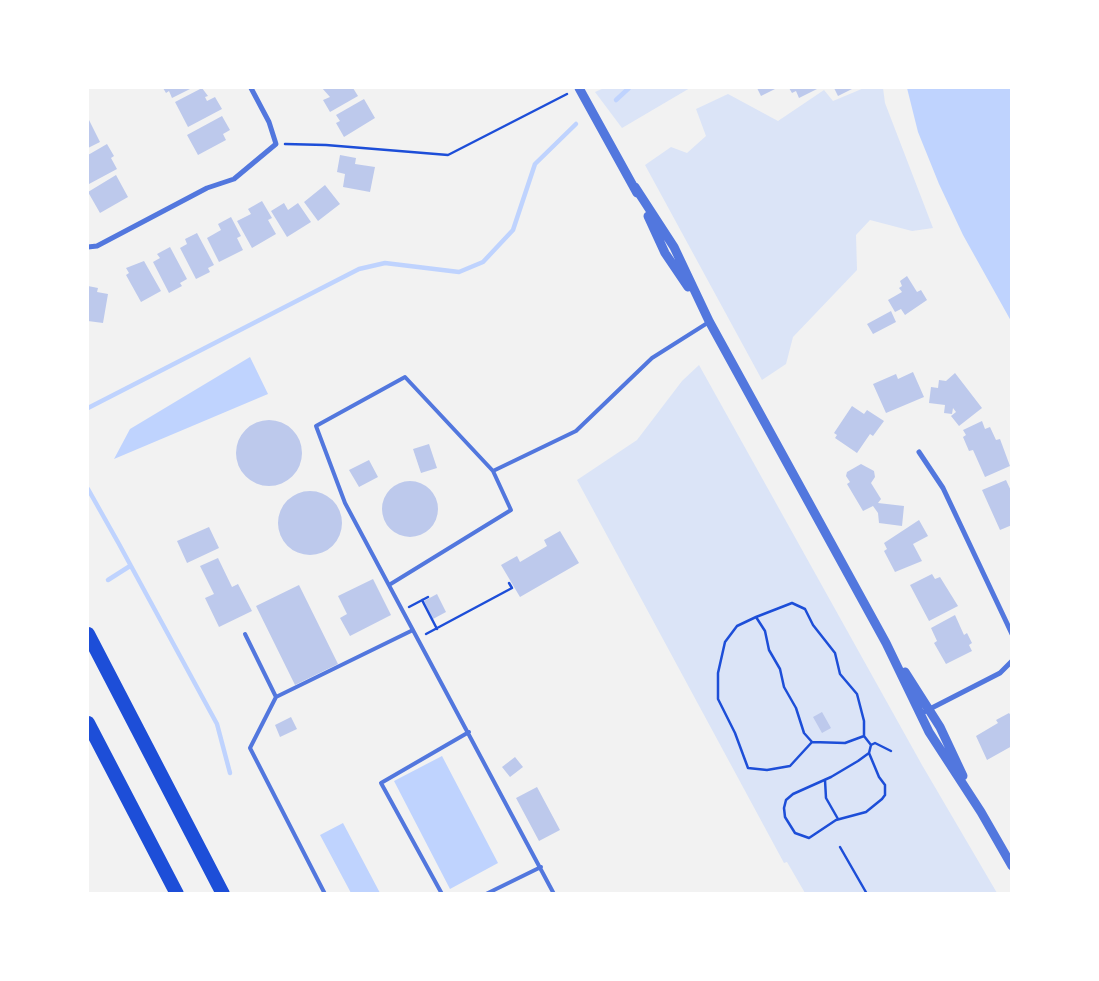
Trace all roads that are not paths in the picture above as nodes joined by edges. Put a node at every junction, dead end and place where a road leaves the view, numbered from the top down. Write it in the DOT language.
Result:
graph roads {
  1 [pos="250,88"];
  2 [pos="580,88"];
  3 [pos="88,247"];
  4 [pos="709,322"];
  5 [pos="919,452"];
  6 [pos="494,471"];
  7 [pos="389,585"];
  8 [pos="413,630"];
  9 [pos="88,634"];
  10 [pos="245,634"];
  11 [pos="1012,634"];
  12 [pos="886,642"];
  13 [pos="1012,661"];
  14 [pos="276,697"];
  15 [pos="929,710"];
  16 [pos="920,714"];
  17 [pos="88,723"];
  18 [pos="469,732"];
  19 [pos="981,812"];
  20 [pos="1012,866"];
  21 [pos="541,867"];
  22 [pos="176,894"];
  23 [pos="223,894"];
  24 [pos="325,894"];
  25 [pos="442,894"];
  26 [pos="486,894"];
  27 [pos="554,894"];
  1 -- 3 [label="street"];
  2 -- 4 [label="street"];
  4 -- 6 [label="lane"];
  4 -- 12 [label="street"];
  5 -- 11 [label="street"];
  6 -- 7 [label="lane"];
  6 -- 7 [label="lane"];
  7 -- 8 [label="lane"];
  8 -- 14 [label="lane"];
  8 -- 18 [label="lane"];
  9 -- 23 [label="highway"];
  10 -- 14 [label="lane"];
  12 -- 15 [label="street"];
  12 -- 16 [label="street"];
  13 -- 15 [label="street"];
  14 -- 24 [label="lane"];
  15 -- 16 [label="street"];
  15 -- 19 [label="street"];
  16 -- 19 [label="street"];
  17 -- 22 [label="highway"];
  18 -- 21 [label="lane"];
  18 -- 25 [label="lane"];
  19 -- 20 [label="street"];
  21 -- 26 [label="lane"];
  21 -- 27 [label="lane"];
}
